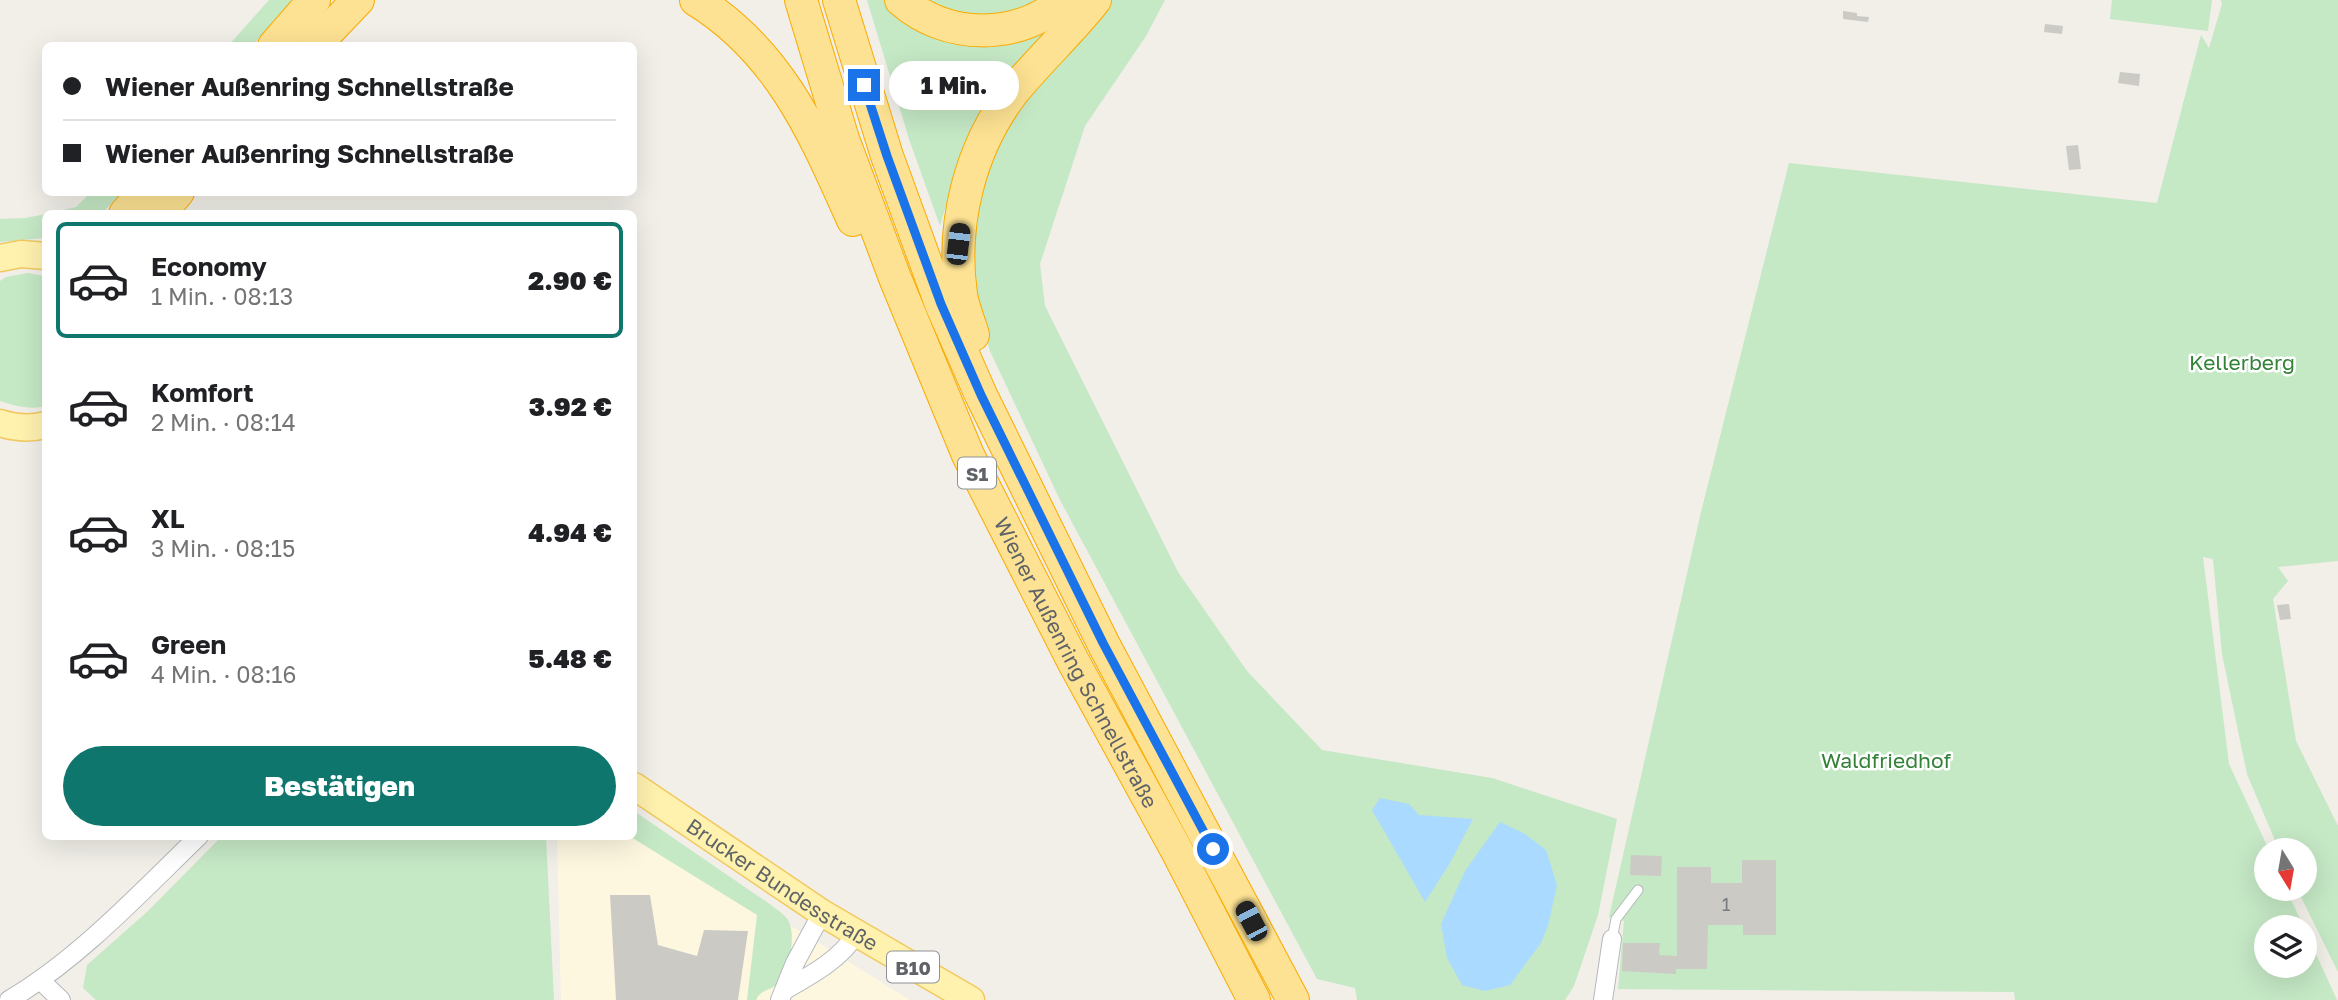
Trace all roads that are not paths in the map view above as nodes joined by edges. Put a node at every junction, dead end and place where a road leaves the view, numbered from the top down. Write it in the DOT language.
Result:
graph roads {
  1 [pos="358,0"];
  2 [pos="377,0"];
  3 [pos="696,0"];
  4 [pos="801,0"];
  5 [pos="839,0"];
  6 [pos="901,0"];
  7 [pos="1063,0"];
  8 [pos="1095,0"];
  9 [pos="317,16"];
  10 [pos="280,42"];
  11 [pos="141,196"];
  12 [pos="175,196"];
  13 [pos="128,210"];
  14 [pos="162,210"];
  15 [pos="42,256"];
  16 [pos="0,258"];
  17 [pos="895,278"];
  18 [pos="981,395"];
  19 [pos="0,423"];
  20 [pos="42,426"];
  21 [pos="637,788"];
  22 [pos="195,840"];
  23 [pos="1638,890"];
  24 [pos="822,913"];
  25 [pos="856,934"];
  26 [pos="1612,939"];
  27 [pos="41,981"];
  28 [pos="783,995"];
  29 [pos="9,1000"];
  30 [pos="61,1000"];
  31 [pos="971,1000"];
  32 [pos="1254,1000"];
  33 [pos="1293,1000"];
  34 [pos="1604,1000"];
  1 -- 9 [label="highway"];
  2 -- 9 [label="highway"];
  3 -- 17 [label="highway"];
  4 -- 17 [label="highway, Wiener Außenring Schnellstraße / S1"];
  5 -- 18 [label="highway, Wiener Außenring Schnellstraße / S1"];
  6 -- 7 [label="highway"];
  8 -- 18 [label="highway"];
  9 -- 10 [label="highway"];
  11 -- 13 [label="highway"];
  12 -- 14 [label="highway"];
  15 -- 16 [label="main road"];
  17 -- 32 [label="highway, Wiener Außenring Schnellstraße / S1"];
  18 -- 33 [label="highway, Wiener Außenring Schnellstraße / S1"];
  19 -- 20 [label="main road"];
  21 -- 24 [label="main road, Brucker Bundesstraße / B10"];
  22 -- 27 [label="street"];
  23 -- 26 [label="lane"];
  24 -- 25 [label="main road, Brucker Bundesstraße / B10"];
  24 -- 28 [label="street"];
  25 -- 28 [label="street"];
  25 -- 31 [label="main road, Brucker Bundesstraße / B10"];
  26 -- 34 [label="street"];
  27 -- 29 [label="street"];
  27 -- 30 [label="street"];
}
